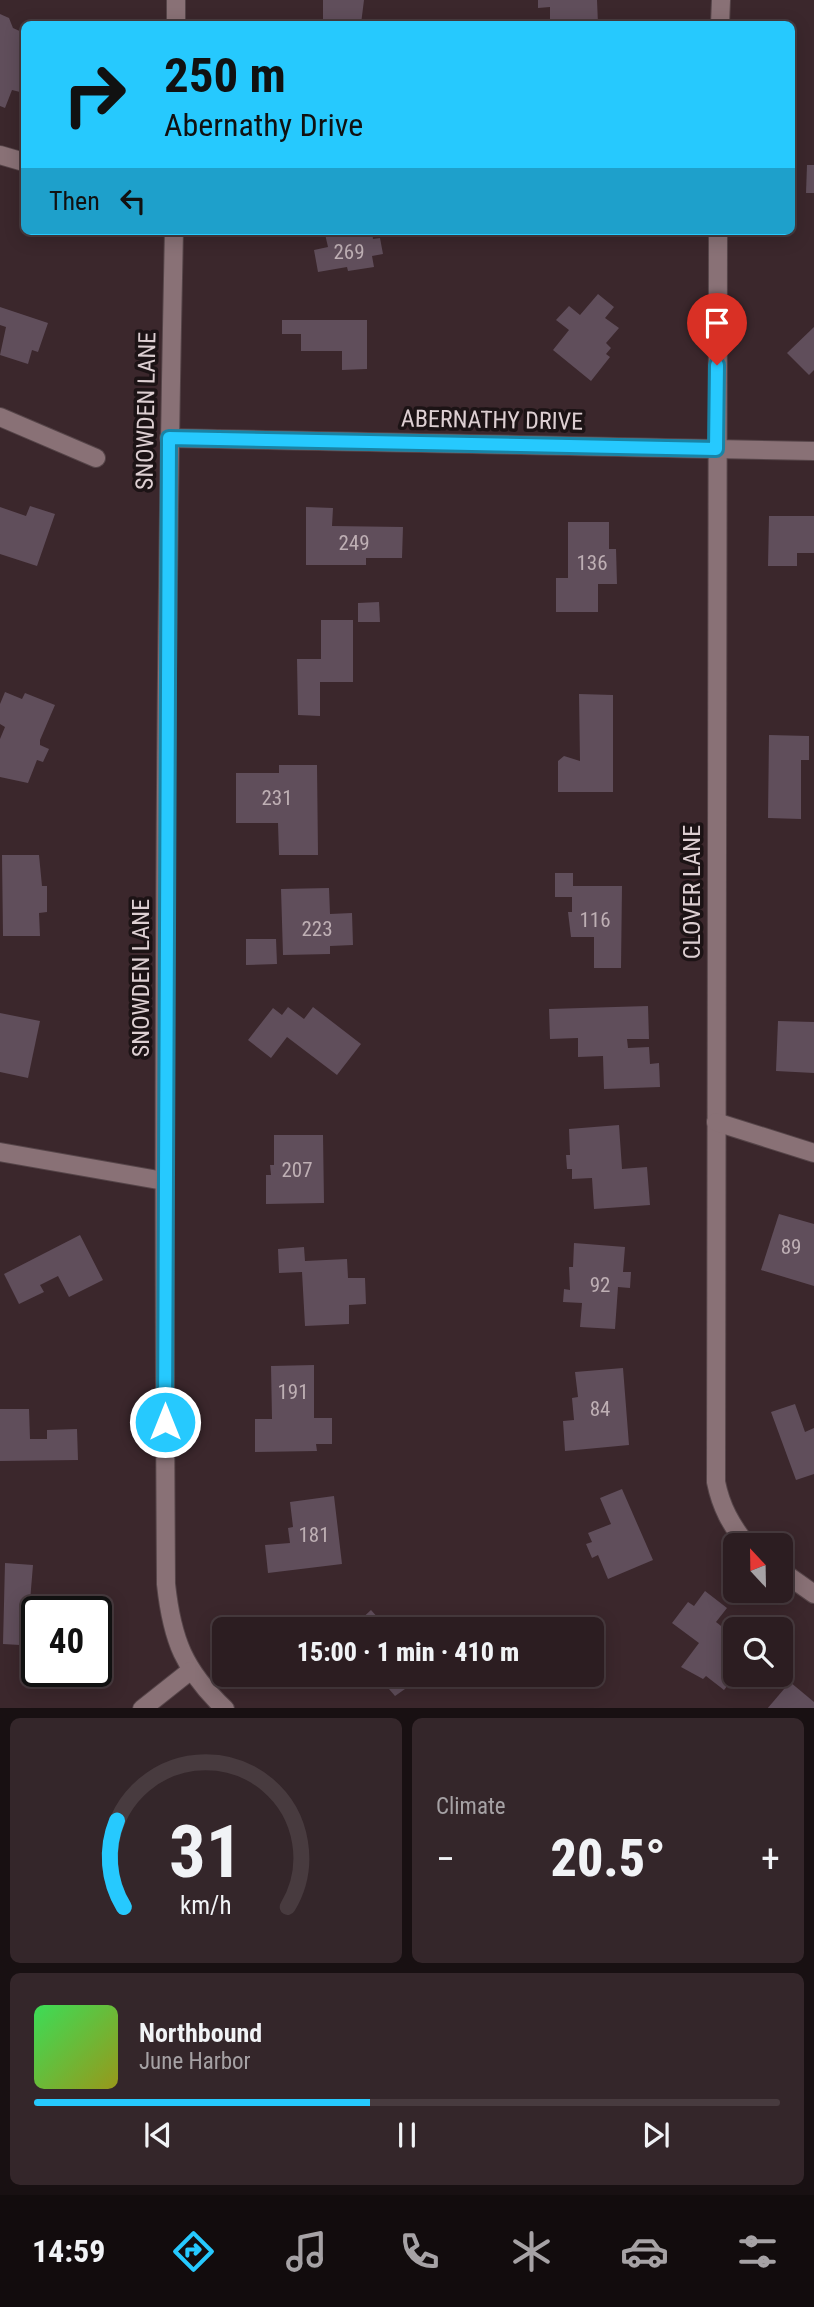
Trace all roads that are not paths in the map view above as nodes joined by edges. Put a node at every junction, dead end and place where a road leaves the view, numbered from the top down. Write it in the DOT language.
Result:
graph roads {
  1 [pos="176,0"];
  2 [pos="721,0"];
  3 [pos="176,21"];
  4 [pos="720,21"];
  5 [pos="0,155"];
  6 [pos="21,161"];
  7 [pos="174,235"];
  8 [pos="718,235"];
  9 [pos="0,417"];
  10 [pos="169,438"];
  11 [pos="716,449"];
  12 [pos="814,451"];
  13 [pos="96,458"];
  14 [pos="716,1122"];
  15 [pos="0,1152"];
  16 [pos="814,1153"];
  17 [pos="164,1181"];
  18 [pos="737,1533"];
  19 [pos="793,1579"];
  20 [pos="814,1594"];
  21 [pos="190,1671"];
  22 [pos="143,1708"];
  23 [pos="224,1708"];
  1 -- 3 [label="street"];
  2 -- 4 [label="street"];
  5 -- 6 [label="street"];
  7 -- 10 [label="street, SNOWDEN LANE"];
  8 -- 11 [label="street, CLOVER LANE"];
  9 -- 13 [label="street"];
  10 -- 11 [label="street, ABERNATHY DRIVE"];
  10 -- 17 [label="street, SNOWDEN LANE"];
  11 -- 12 [label="street, ABERNATHY DRIVE"];
  11 -- 14 [label="street, CLOVER LANE"];
  14 -- 16 [label="street"];
  14 -- 18 [label="street, CLOVER LANE"];
  15 -- 17 [label="street"];
  17 -- 21 [label="street, SNOWDEN LANE"];
  19 -- 20 [label="street"];
  21 -- 22 [label="street"];
  21 -- 23 [label="street, SNOWDEN LANE"];
}
